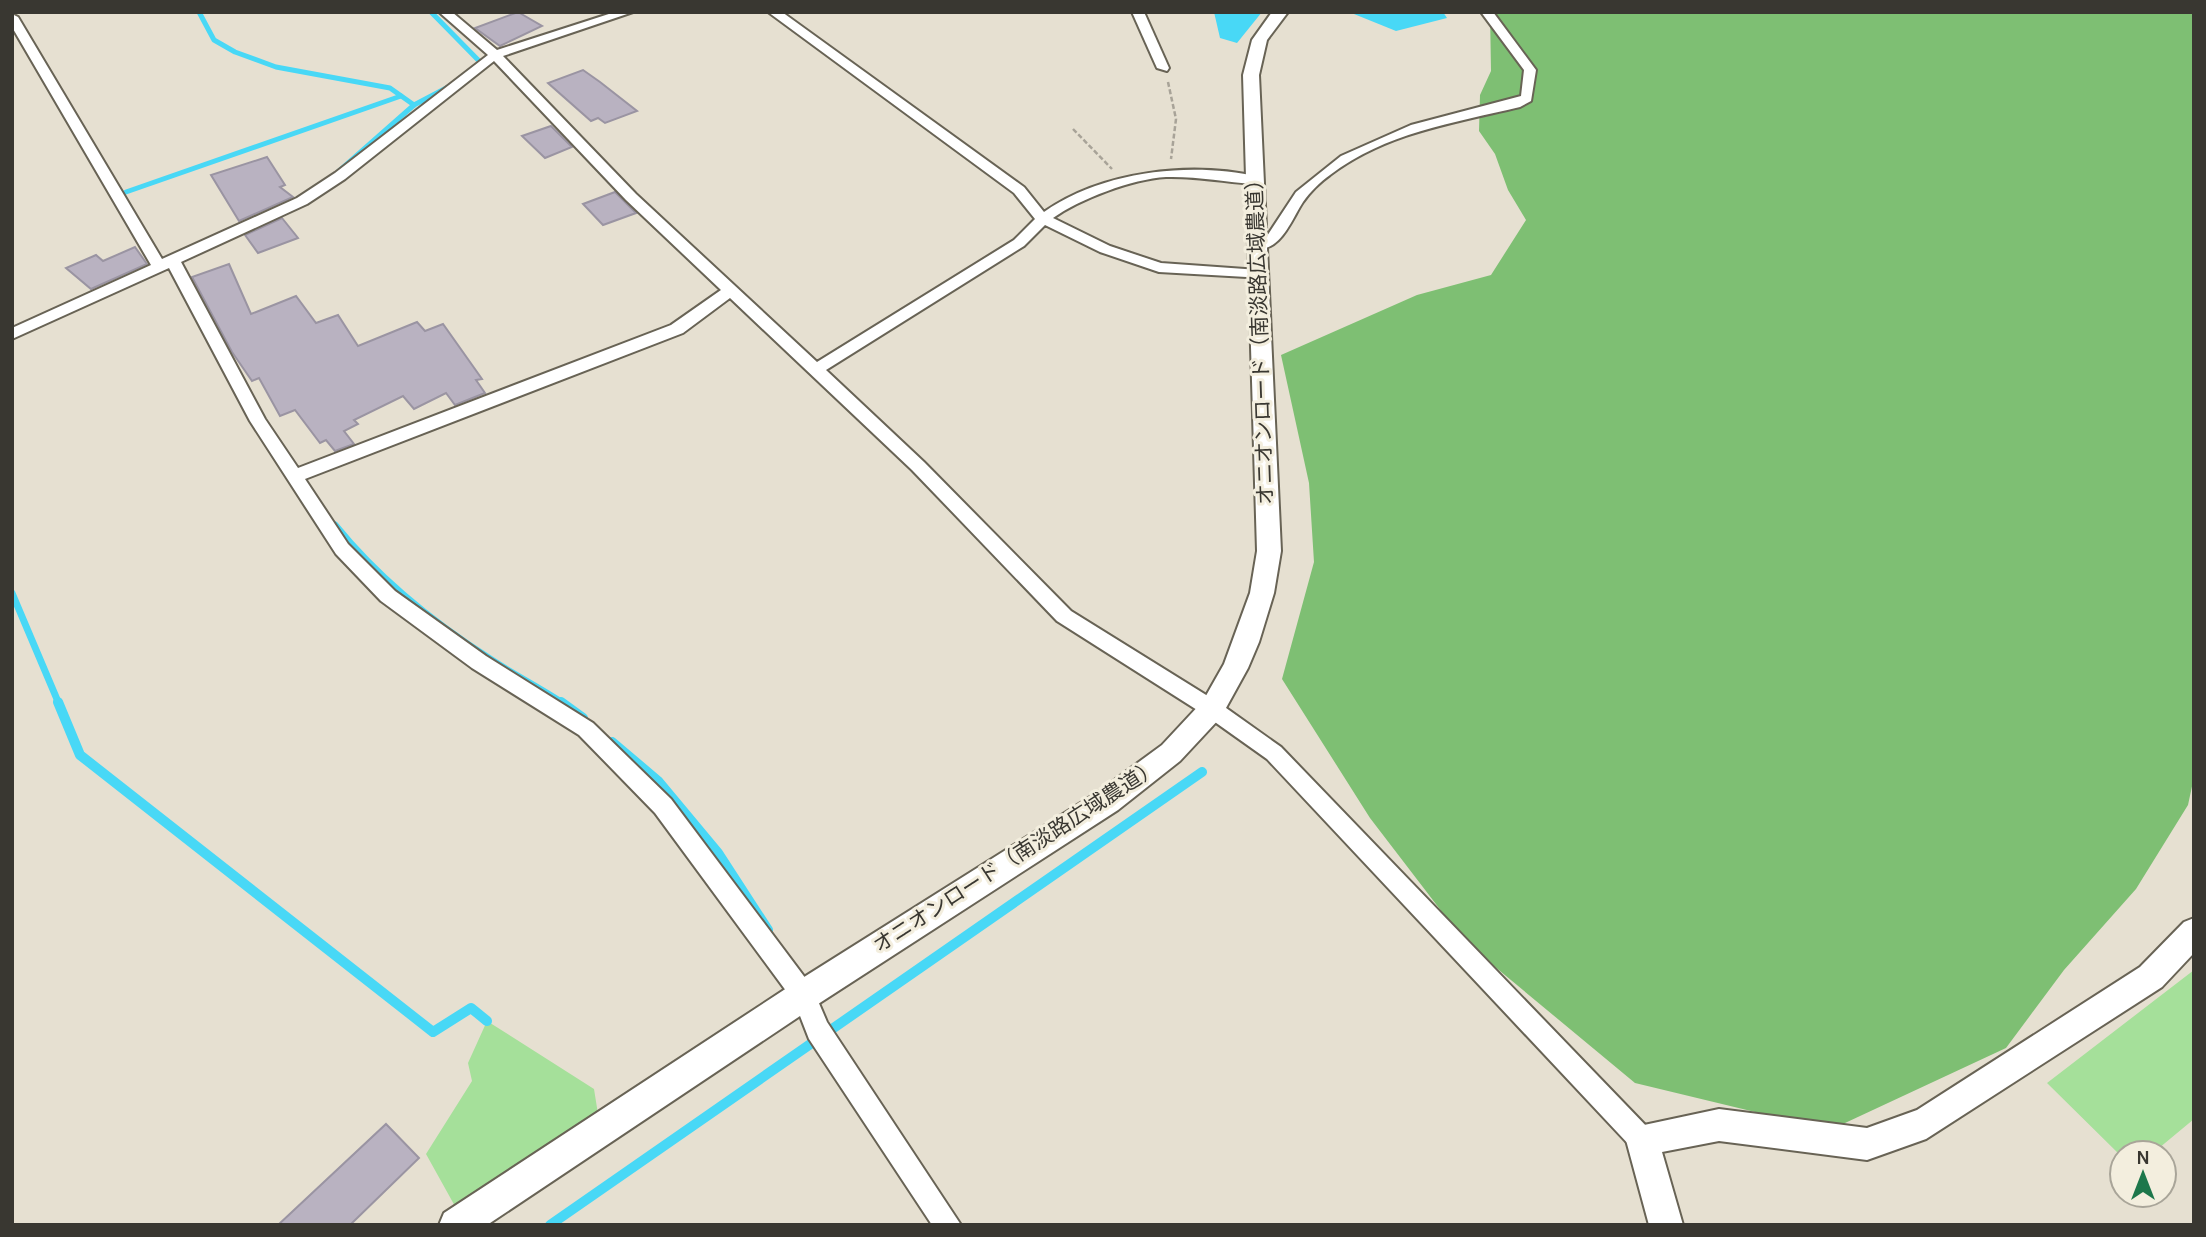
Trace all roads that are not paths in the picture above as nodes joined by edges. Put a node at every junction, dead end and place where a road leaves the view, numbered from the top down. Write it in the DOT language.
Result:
graph roads {
  1 [pos="445,12"];
  2 [pos="627,12"];
  3 [pos="774,12"];
  4 [pos="1138,12"];
  5 [pos="1281,12"];
  6 [pos="1487,12"];
  7 [pos="12,17"];
  8 [pos="495,55"];
  9 [pos="1163,68"];
  10 [pos="1254,180"];
  11 [pos="1044,219"];
  12 [pos="1257,245"];
  13 [pos="165,263"];
  14 [pos="1259,275"];
  15 [pos="730,291"];
  16 [pos="12,334"];
  17 [pos="815,370"];
  18 [pos="292,477"];
  19 [pos="1212,709"];
  20 [pos="2194,932"];
  21 [pos="804,995"];
  22 [pos="1642,1140"];
  23 [pos="456,1225"];
  24 [pos="948,1225"];
  25 [pos="1666,1225"];
  1 -- 8 [label="street"];
  2 -- 8 [label="street"];
  3 -- 11 [label="street"];
  4 -- 9 [label="street"];
  5 -- 10 [label="street, オニオンロード（南淡路広域農道）"];
  6 -- 12 [label="street"];
  7 -- 13 [label="street"];
  8 -- 13 [label="street"];
  8 -- 15 [label="street"];
  10 -- 11 [label="street"];
  10 -- 12 [label="street, オニオンロード（南淡路広域農道）"];
  11 -- 14 [label="street"];
  11 -- 17 [label="street"];
  12 -- 14 [label="street, オニオンロード（南淡路広域農道）"];
  13 -- 16 [label="street"];
  13 -- 18 [label="street"];
  14 -- 19 [label="street, オニオンロード（南淡路広域農道）"];
  15 -- 17 [label="street"];
  15 -- 18 [label="street"];
  17 -- 19 [label="street"];
  18 -- 21 [label="street"];
  19 -- 21 [label="street, オニオンロード（南淡路広域農道）"];
  19 -- 22 [label="street"];
  20 -- 22 [label="street"];
  21 -- 23 [label="street, オニオンロード（南淡路広域農道）"];
  21 -- 24 [label="street"];
  22 -- 25 [label="street"];
}
